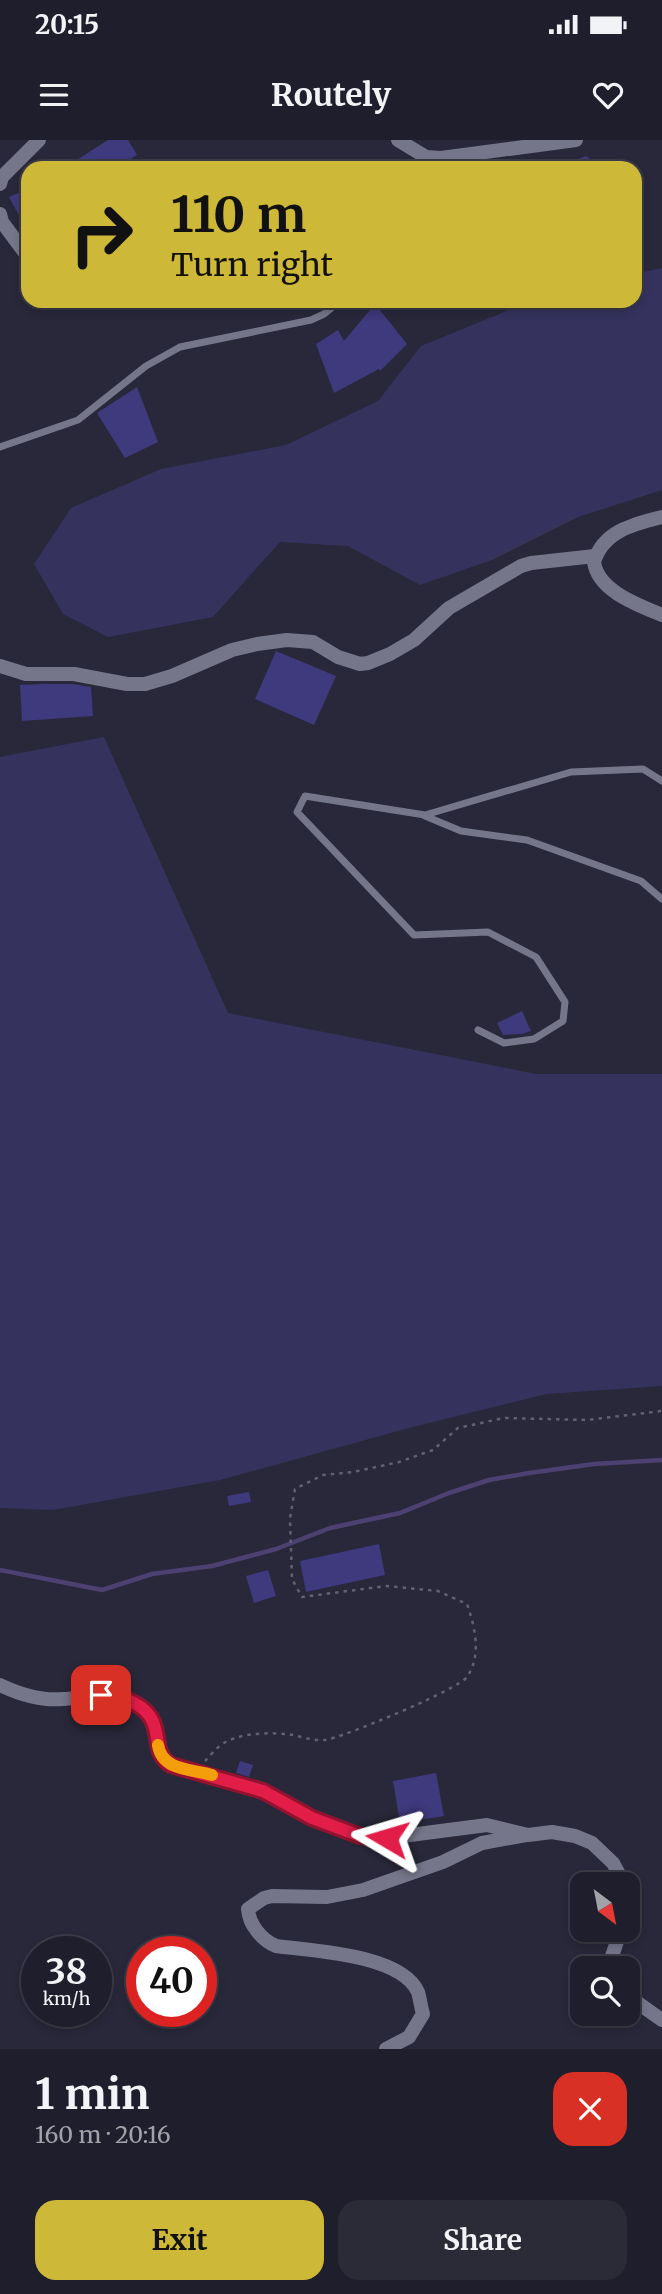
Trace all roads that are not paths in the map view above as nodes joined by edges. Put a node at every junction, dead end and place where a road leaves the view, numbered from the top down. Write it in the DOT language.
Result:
graph roads {
  1 [pos="39,140"];
  2 [pos="398,140"];
  3 [pos="576,140"];
  4 [pos="421,161"];
  5 [pos="430,161"];
  6 [pos="1,180"];
  7 [pos="0,214"];
  8 [pos="21,248"];
  9 [pos="329,308"];
  10 [pos="0,447"];
  11 [pos="662,517"];
  12 [pos="595,556"];
  13 [pos="662,615"];
  14 [pos="0,666"];
  15 [pos="662,781"];
  16 [pos="425,815"];
  17 [pos="662,899"];
  18 [pos="478,1030"];
  19 [pos="0,1685"];
  20 [pos="528,1835"];
  21 [pos="618,1872"];
  22 [pos="640,2004"];
  23 [pos="662,2020"];
  24 [pos="386,2049"];
  1 -- 6 [label="street"];
  2 -- 4 [label="street"];
  3 -- 5 [label="street"];
  7 -- 8 [label="street"];
  9 -- 10 [label="lane"];
  11 -- 12 [label="street"];
  12 -- 13 [label="street"];
  12 -- 14 [label="street"];
  15 -- 16 [label="lane"];
  16 -- 17 [label="lane"];
  16 -- 18 [label="lane"];
  19 -- 20 [label="street"];
  20 -- 21 [label="street"];
  20 -- 24 [label="street"];
  22 -- 23 [label="street"];
}
